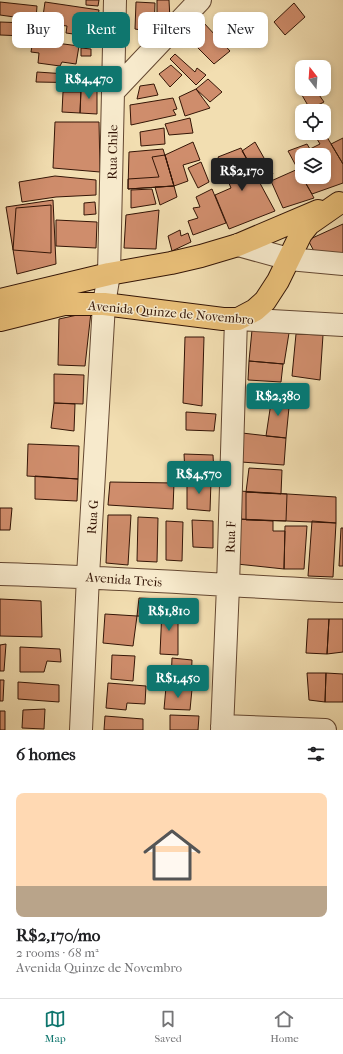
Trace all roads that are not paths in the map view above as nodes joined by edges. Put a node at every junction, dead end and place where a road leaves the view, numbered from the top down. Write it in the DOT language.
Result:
graph roads {
  1 [pos="115,0"];
  2 [pos="200,0"];
  3 [pos="113,92"];
  4 [pos="341,202"];
  5 [pos="238,245"];
  6 [pos="289,259"];
  7 [pos="343,264"];
  8 [pos="109,274"];
  9 [pos="0,300"];
  10 [pos="104,304"];
  11 [pos="237,319"];
  12 [pos="0,320"];
  13 [pos="343,325"];
  14 [pos="0,574"];
  15 [pos="88,576"];
  16 [pos="228,586"];
  17 [pos="343,591"];
  18 [pos="222,728"];
  19 [pos="81,730"];
  20 [pos="325,730"];
  1 -- 3 [label="street, Rua Chile"];
  2 -- 3 [label="street"];
  3 -- 8 [label="street, Rua Chile"];
  4 -- 5 [label="main road, Avenida Quinze de Novembro"];
  4 -- 6 [label="main road"];
  5 -- 6 [label="street"];
  5 -- 8 [label="main road, Avenida Quinze de Novembro"];
  6 -- 7 [label="street"];
  6 -- 11 [label="main road"];
  8 -- 9 [label="main road, Avenida Quinze de Novembro"];
  8 -- 10 [label="street, Rua Chile"];
  10 -- 11 [label="main road, Avenida Quinze de Novembro"];
  10 -- 12 [label="main road, Avenida Quinze de Novembro"];
  10 -- 15 [label="street, Rua G"];
  11 -- 13 [label="street, Avenida Quinze de Novembro"];
  11 -- 16 [label="street, Rua F"];
  14 -- 15 [label="street, Avenida Treis"];
  15 -- 16 [label="street, Avenida Treis"];
  15 -- 19 [label="street, Rua G"];
  16 -- 17 [label="street, Avenida Treis"];
  16 -- 18 [label="street, Rua F"];
  18 -- 20 [label="street"];
}
